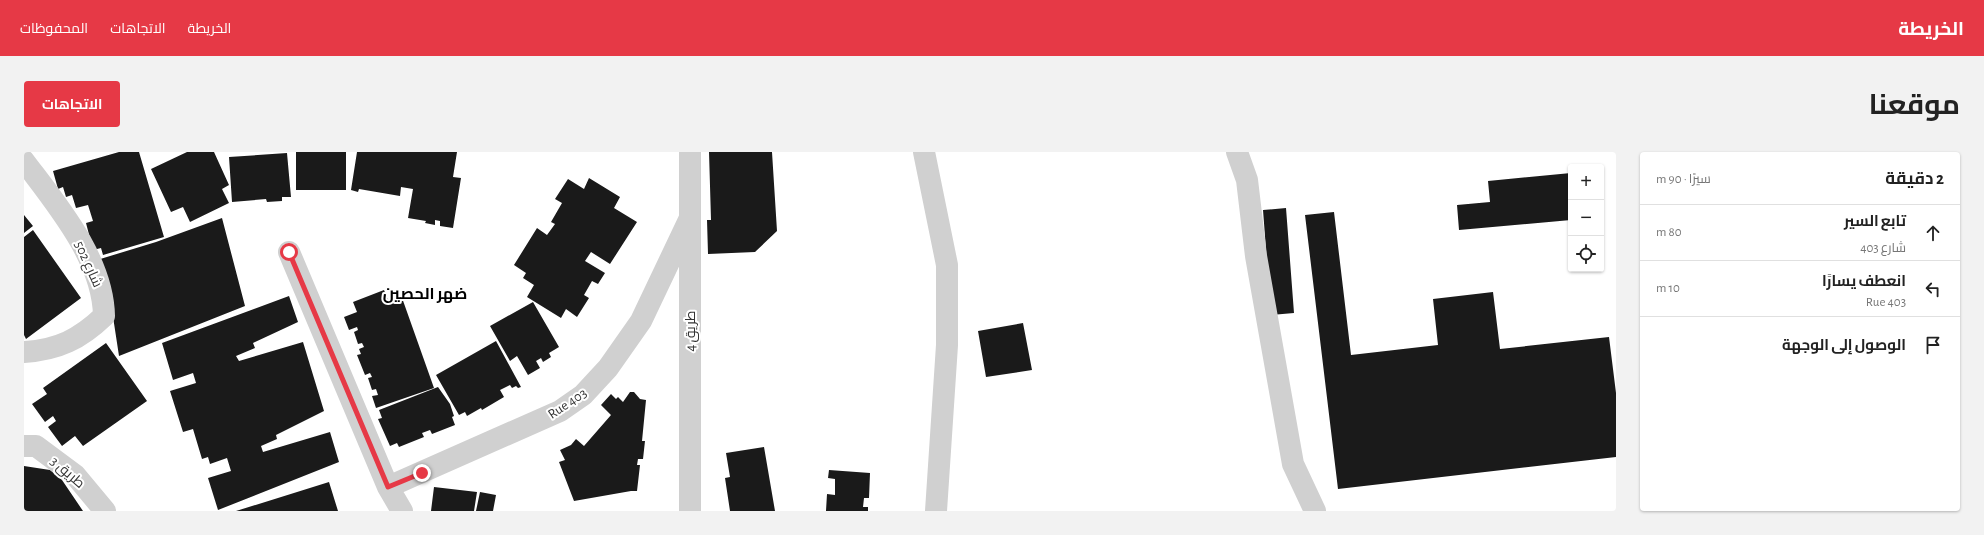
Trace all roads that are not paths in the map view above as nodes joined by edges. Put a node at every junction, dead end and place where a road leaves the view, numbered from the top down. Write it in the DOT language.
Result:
graph roads {
  1 [pos="690,152"];
  2 [pos="924,152"];
  3 [pos="1237,152"];
  4 [pos="24,161"];
  5 [pos="689,220"];
  6 [pos="289,252"];
  7 [pos="24,352"];
  8 [pos="24,446"];
  9 [pos="388,487"];
  10 [pos="105,511"];
  11 [pos="402,511"];
  12 [pos="690,511"];
  13 [pos="936,511"];
  14 [pos="1315,511"];
  1 -- 5 [label="street, طريق 4"];
  2 -- 13 [label="street"];
  3 -- 14 [label="street"];
  4 -- 7 [label="street, شارع 502"];
  5 -- 9 [label="street, Rue 403"];
  5 -- 12 [label="street, طريق 4"];
  6 -- 9 [label="street"];
  8 -- 10 [label="street, طريق 3"];
  9 -- 11 [label="street"];
}
